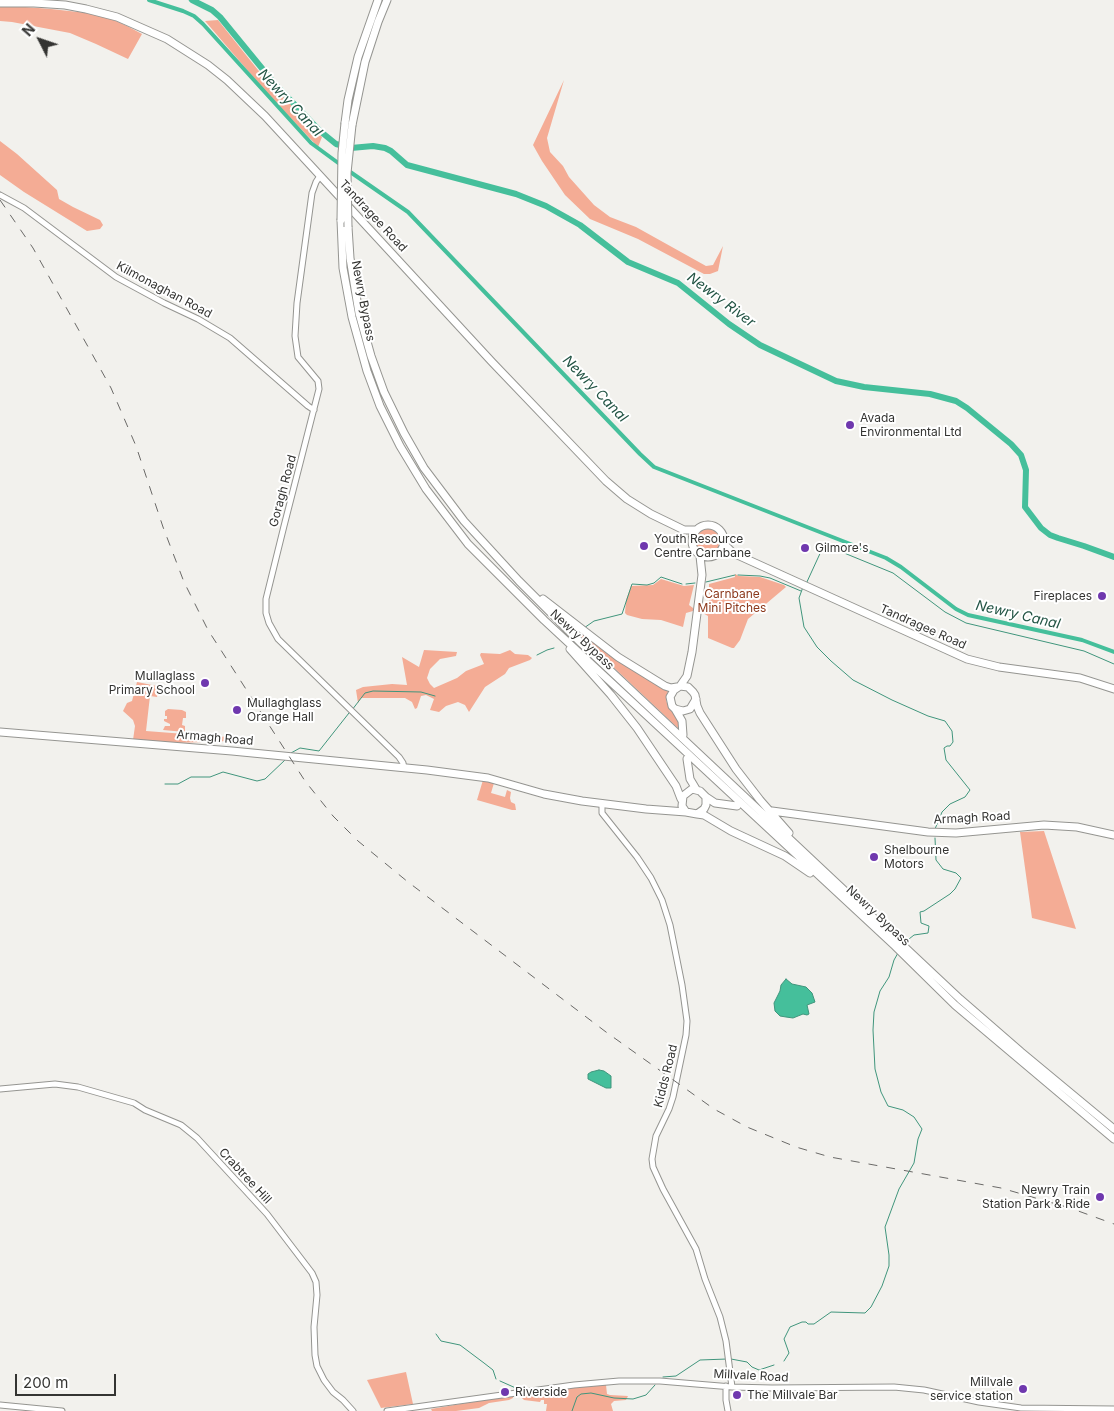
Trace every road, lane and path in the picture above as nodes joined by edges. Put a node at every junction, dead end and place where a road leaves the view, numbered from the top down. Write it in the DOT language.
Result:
graph roads {
  1 [pos="378,0"];
  2 [pos="387,0"];
  3 [pos="0,3"];
  4 [pos="349,124"];
  5 [pos="320,176"];
  6 [pos="0,195"];
  7 [pos="314,410"];
  8 [pos="684,530"];
  9 [pos="696,530"];
  10 [pos="692,544"];
  11 [pos="724,544"];
  12 [pos="721,552"];
  13 [pos="734,553"];
  14 [pos="700,556"];
  15 [pos="714,557"];
  16 [pos="505,566"];
  17 [pos="702,575"];
  18 [pos="544,620"];
  19 [pos="687,676"];
  20 [pos="679,687"];
  21 [pos="691,689"];
  22 [pos="1114,689"];
  23 [pos="696,699"];
  24 [pos="675,709"];
  25 [pos="690,709"];
  26 [pos="682,721"];
  27 [pos="0,732"];
  28 [pos="683,735"];
  29 [pos="687,759"];
  30 [pos="404,768"];
  31 [pos="690,779"];
  32 [pos="696,789"];
  33 [pos="706,797"];
  34 [pos="682,798"];
  35 [pos="602,803"];
  36 [pos="715,803"];
  37 [pos="737,806"];
  38 [pos="704,809"];
  39 [pos="669,810"];
  40 [pos="772,811"];
  41 [pos="686,812"];
  42 [pos="697,814"];
  43 [pos="1114,835"];
  44 [pos="812,859"];
  45 [pos="835,891"];
  46 [pos="888,935"];
  47 [pos="938,982"];
  48 [pos="0,1089"];
  49 [pos="1114,1129"];
  50 [pos="1114,1139"];
  51 [pos="729,1387"];
  52 [pos="0,1405"];
  53 [pos="1114,1409"];
  54 [pos="62,1411"];
  55 [pos="353,1411"];
  56 [pos="387,1411"];
  57 [pos="728,1411"];
  1 -- 4 [label="highway, Newry Bypass"];
  2 -- 4 [label="highway, Newry Bypass"];
  3 -- 5 [label="highway, Tandragee Road"];
  4 -- 16 [label="highway, Newry Bypass, bridge"];
  4 -- 18 [label="highway, Newry Bypass, bridge"];
  5 -- 7 [label="street, Goragh Road"];
  5 -- 8 [label="highway, Tandragee Road"];
  6 -- 7 [label="street, Kilmonaghan Road"];
  7 -- 30 [label="street, Goragh Road"];
  8 -- 9 [label="highway, Tandragee Road"];
  8 -- 10 [label="highway"];
  9 -- 10 [label="highway"];
  9 -- 11 [label="highway"];
  10 -- 14 [label="highway"];
  11 -- 12 [label="highway"];
  11 -- 13 [label="highway, Tandragee Road"];
  12 -- 13 [label="highway, Tandragee Road"];
  12 -- 15 [label="highway"];
  13 -- 22 [label="highway, Tandragee Road"];
  14 -- 15 [label="highway"];
  14 -- 17 [label="highway"];
  15 -- 17 [label="highway"];
  16 -- 20 [label="highway"];
  16 -- 44 [label="highway, Newry Bypass"];
  17 -- 19 [label="highway"];
  18 -- 34 [label="highway"];
  18 -- 45 [label="highway, Newry Bypass"];
  19 -- 20 [label="highway"];
  19 -- 21 [label="highway"];
  20 -- 21 [label="highway"];
  20 -- 24 [label="highway"];
  21 -- 23 [label="highway"];
  23 -- 25 [label="highway"];
  23 -- 44 [label="highway"];
  24 -- 25 [label="highway"];
  24 -- 26 [label="highway"];
  25 -- 26 [label="highway"];
  26 -- 28 [label="highway"];
  27 -- 30 [label="highway, Armagh Road"];
  29 -- 31 [label="highway"];
  30 -- 35 [label="highway, Armagh Road"];
  31 -- 32 [label="highway"];
  31 -- 34 [label="highway"];
  32 -- 33 [label="highway"];
  32 -- 34 [label="highway"];
  33 -- 36 [label="highway"];
  33 -- 38 [label="highway"];
  34 -- 39 [label="highway"];
  34 -- 41 [label="highway"];
  35 -- 39 [label="highway, Armagh Road"];
  35 -- 51 [label="street, Kidds Road"];
  36 -- 37 [label="highway"];
  36 -- 38 [label="highway"];
  38 -- 42 [label="highway"];
  39 -- 41 [label="highway, Armagh Road"];
  40 -- 43 [label="highway, Armagh Road"];
  41 -- 42 [label="highway"];
  42 -- 45 [label="highway"];
  44 -- 46 [label="highway, Newry Bypass"];
  45 -- 46 [label="highway, Newry Bypass"];
  46 -- 47 [label="highway, Newry Bypass"];
  47 -- 49 [label="highway, Newry Bypass"];
  47 -- 50 [label="highway, Newry Bypass"];
  48 -- 55 [label="street, Crabtree Hill"];
  51 -- 53 [label="street, Millvale Road"];
  51 -- 56 [label="street, Millvale Road"];
  51 -- 57 [label="street, Kidds Road"];
  52 -- 54 [label="street"];
}
